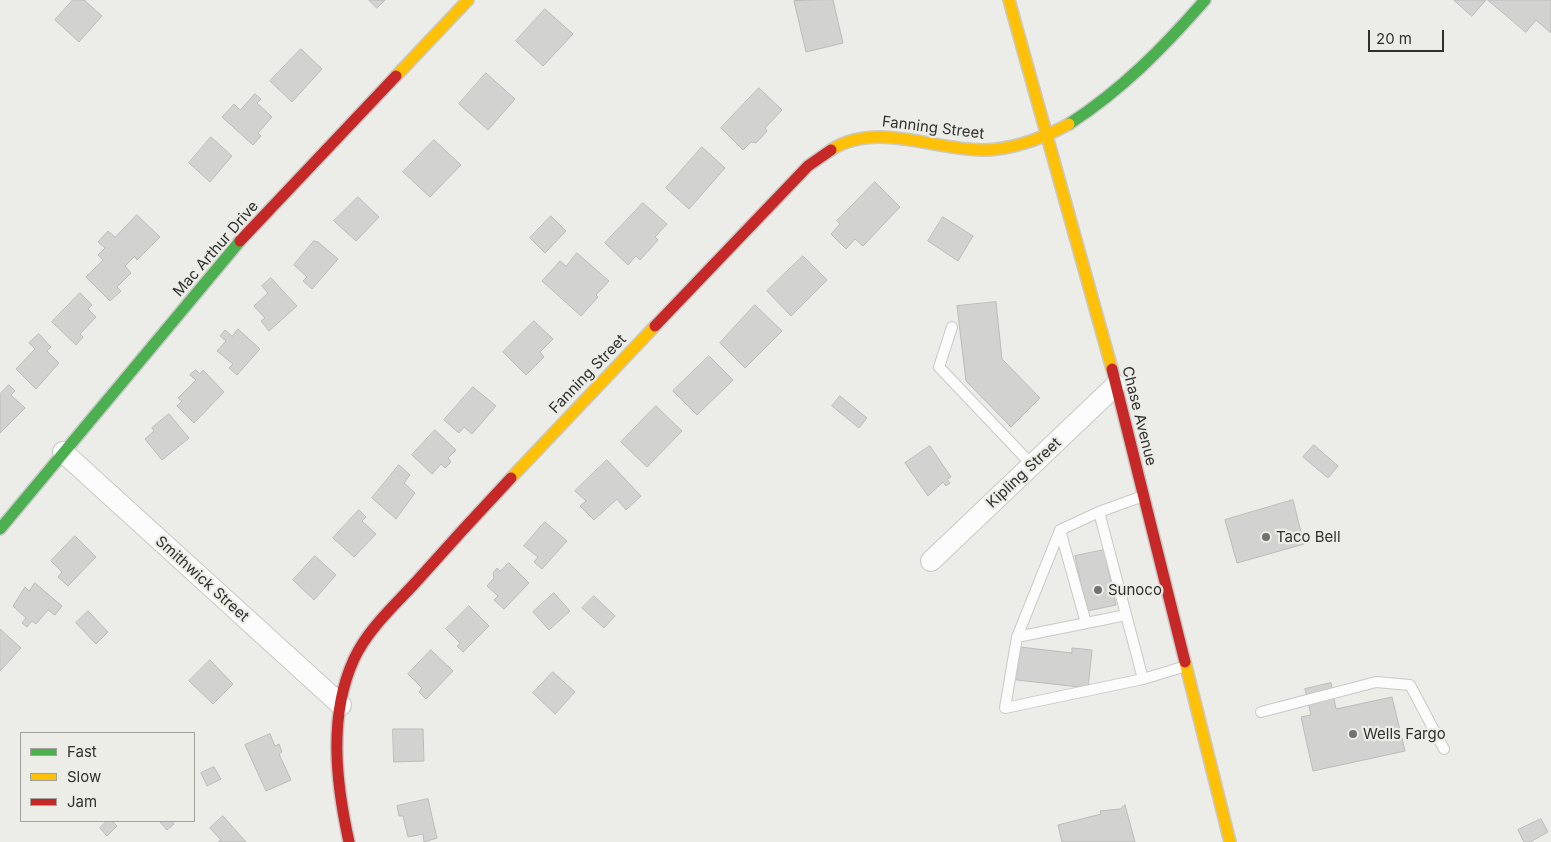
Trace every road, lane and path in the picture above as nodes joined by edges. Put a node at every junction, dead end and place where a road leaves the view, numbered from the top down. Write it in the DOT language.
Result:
graph roads {
  1 [pos="468,0"];
  2 [pos="1009,0"];
  3 [pos="1205,0"];
  4 [pos="1048,134"];
  5 [pos="952,327"];
  6 [pos="1116,385"];
  7 [pos="63,452"];
  8 [pos="1033,466"];
  9 [pos="1144,496"];
  10 [pos="1099,512"];
  11 [pos="0,530"];
  12 [pos="1060,530"];
  13 [pos="931,561"];
  14 [pos="1126,615"];
  15 [pos="1086,623"];
  16 [pos="1017,637"];
  17 [pos="1187,665"];
  18 [pos="1143,679"];
  19 [pos="341,704"];
  20 [pos="1261,712"];
  21 [pos="1444,749"];
  22 [pos="349,842"];
  23 [pos="1230,842"];
  1 -- 7 [label="street, Mac Arthur Drive"];
  2 -- 4 [label="street, Chase Avenue"];
  3 -- 4 [label="street, Fanning Street"];
  4 -- 6 [label="street, Chase Avenue"];
  4 -- 19 [label="street, Fanning Street"];
  5 -- 8 [label="lane"];
  6 -- 8 [label="street, Kipling Street"];
  6 -- 9 [label="street, Chase Avenue"];
  7 -- 11 [label="street, Mac Arthur Drive"];
  7 -- 19 [label="street, Smithwick Street"];
  8 -- 13 [label="street, Kipling Street"];
  9 -- 10 [label="lane"];
  9 -- 17 [label="street, Chase Avenue"];
  10 -- 12 [label="lane"];
  10 -- 14 [label="lane"];
  12 -- 15 [label="lane"];
  12 -- 16 [label="lane"];
  14 -- 15 [label="lane"];
  14 -- 18 [label="lane"];
  15 -- 16 [label="lane"];
  16 -- 18 [label="lane"];
  17 -- 18 [label="lane"];
  17 -- 23 [label="street, Chase Avenue"];
  19 -- 22 [label="street, Fanning Street"];
  20 -- 21 [label="lane"];
}
